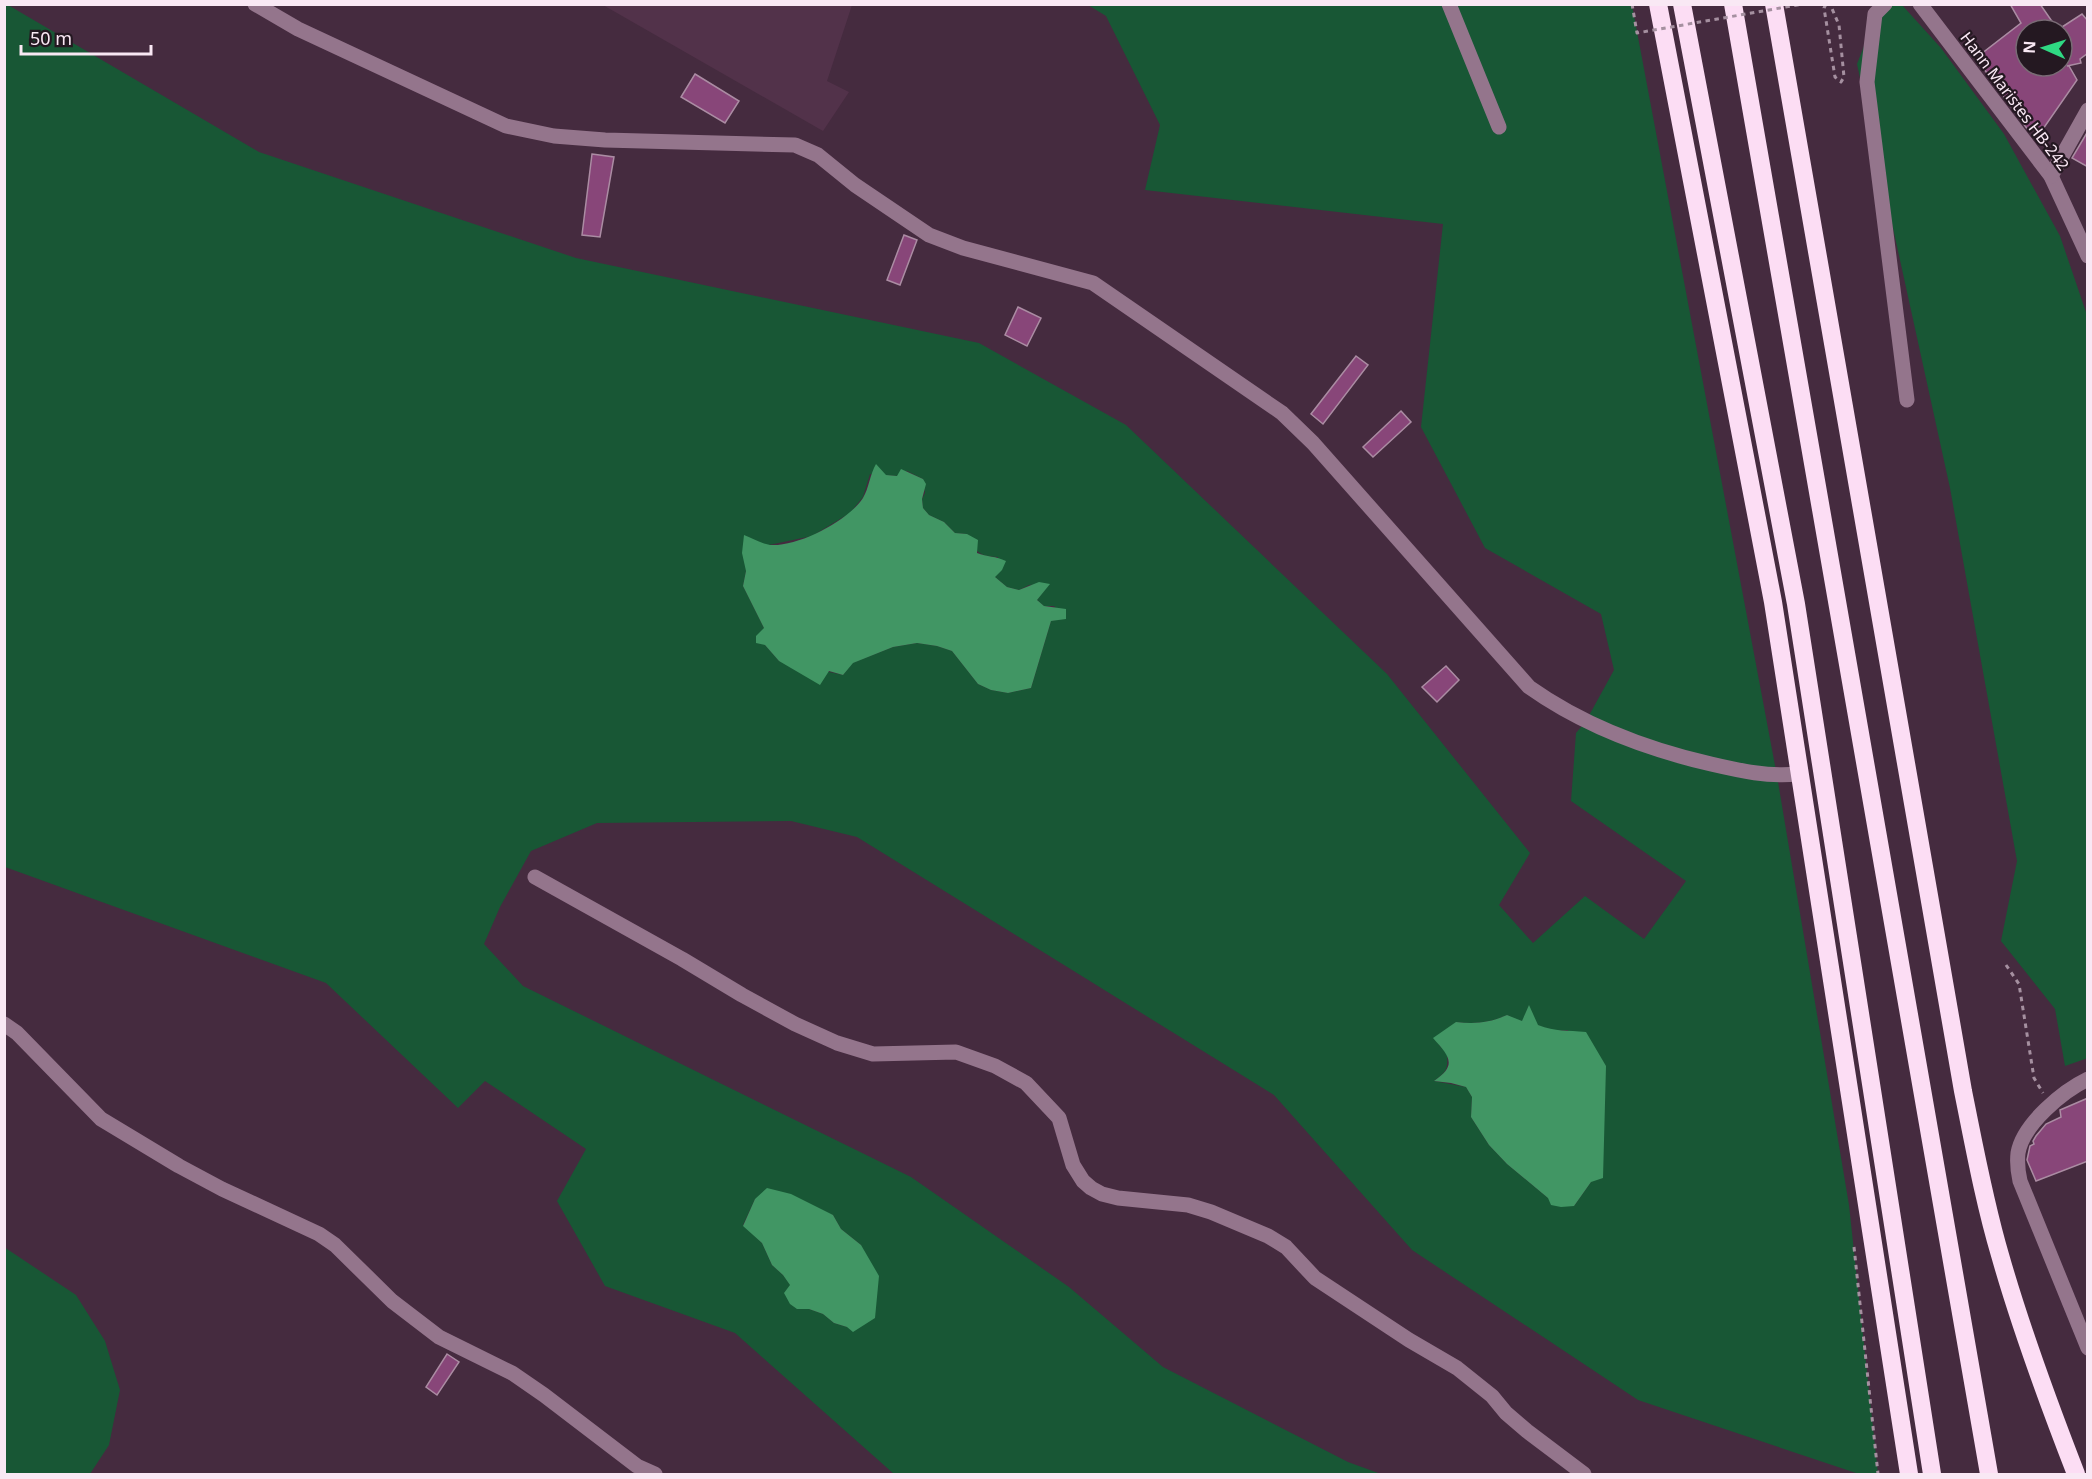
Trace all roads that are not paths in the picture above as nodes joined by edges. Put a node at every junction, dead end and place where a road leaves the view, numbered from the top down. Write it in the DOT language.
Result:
graph roads {
  1 [pos="255,4"];
  2 [pos="1449,4"];
  3 [pos="1658,4"];
  4 [pos="1682,4"];
  5 [pos="1732,4"];
  6 [pos="1774,4"];
  7 [pos="1885,4"];
  8 [pos="1920,4"];
  9 [pos="2088,110"];
  10 [pos="1499,127"];
  11 [pos="2051,176"];
  12 [pos="2088,256"];
  13 [pos="1907,400"];
  14 [pos="1798,774"];
  15 [pos="535,877"];
  16 [pos="4,1024"];
  17 [pos="2088,1078"];
  18 [pos="2088,1347"];
  19 [pos="655,1474"];
  20 [pos="1584,1474"];
  21 [pos="1909,1474"];
  22 [pos="1932,1474"];
  23 [pos="1989,1474"];
  24 [pos="2076,1474"];
  1 -- 14 [label="street"];
  2 -- 10 [label="street"];
  3 -- 14 [label="highway"];
  4 -- 22 [label="highway"];
  5 -- 23 [label="highway"];
  6 -- 24 [label="highway"];
  7 -- 13 [label="street"];
  8 -- 11 [label="street, Hann Maristes HB-242"];
  9 -- 11 [label="street"];
  11 -- 12 [label="street, Hann Maristes HB-242"];
  14 -- 21 [label="highway"];
  15 -- 20 [label="street"];
  16 -- 19 [label="street"];
  17 -- 18 [label="street"];
}
